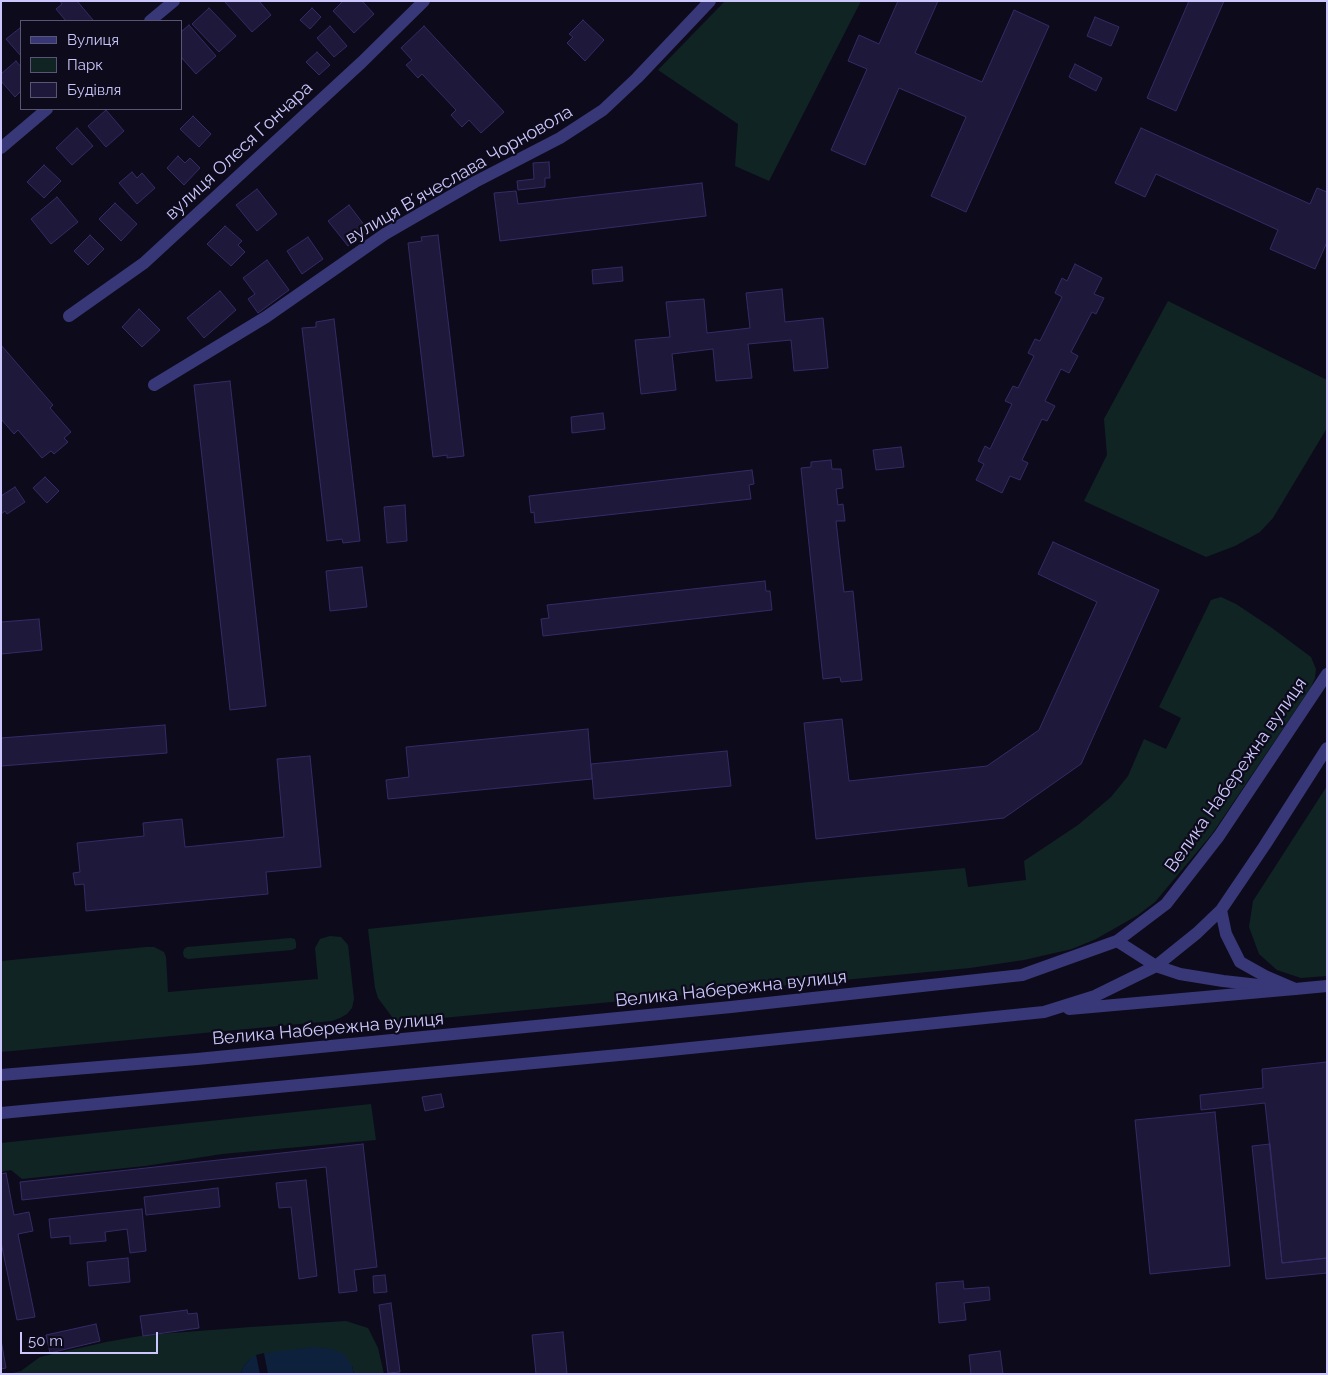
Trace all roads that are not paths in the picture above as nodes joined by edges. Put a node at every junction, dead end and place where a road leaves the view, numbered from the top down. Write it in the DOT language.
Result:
graph roads {
  1 [pos="174,1"];
  2 [pos="424,1"];
  3 [pos="710,1"];
  4 [pos="151,20"];
  5 [pos="46,110"];
  6 [pos="1,148"];
  7 [pos="69,316"];
  8 [pos="154,385"];
  9 [pos="1327,674"];
  10 [pos="1327,748"];
  11 [pos="1222,910"];
  12 [pos="1117,941"];
  13 [pos="1156,966"];
  14 [pos="1327,986"];
  15 [pos="1295,989"];
  16 [pos="1044,1012"];
  17 [pos="1,1075"];
  18 [pos="1,1114"];
  1 -- 4 [label="street"];
  2 -- 7 [label="street, вулиця Олеся Гончара"];
  3 -- 8 [label="street, вулиця Вʼячеслава Чорновола"];
  5 -- 6 [label="street"];
  9 -- 12 [label="street, Велика Набережна вулиця"];
  10 -- 11 [label="street"];
  11 -- 13 [label="street"];
  11 -- 15 [label="street"];
  12 -- 13 [label="street"];
  12 -- 17 [label="street, Велика Набережна вулиця"];
  13 -- 15 [label="street"];
  13 -- 16 [label="street"];
  14 -- 15 [label="street"];
  15 -- 16 [label="street"];
  16 -- 18 [label="street"];
}
